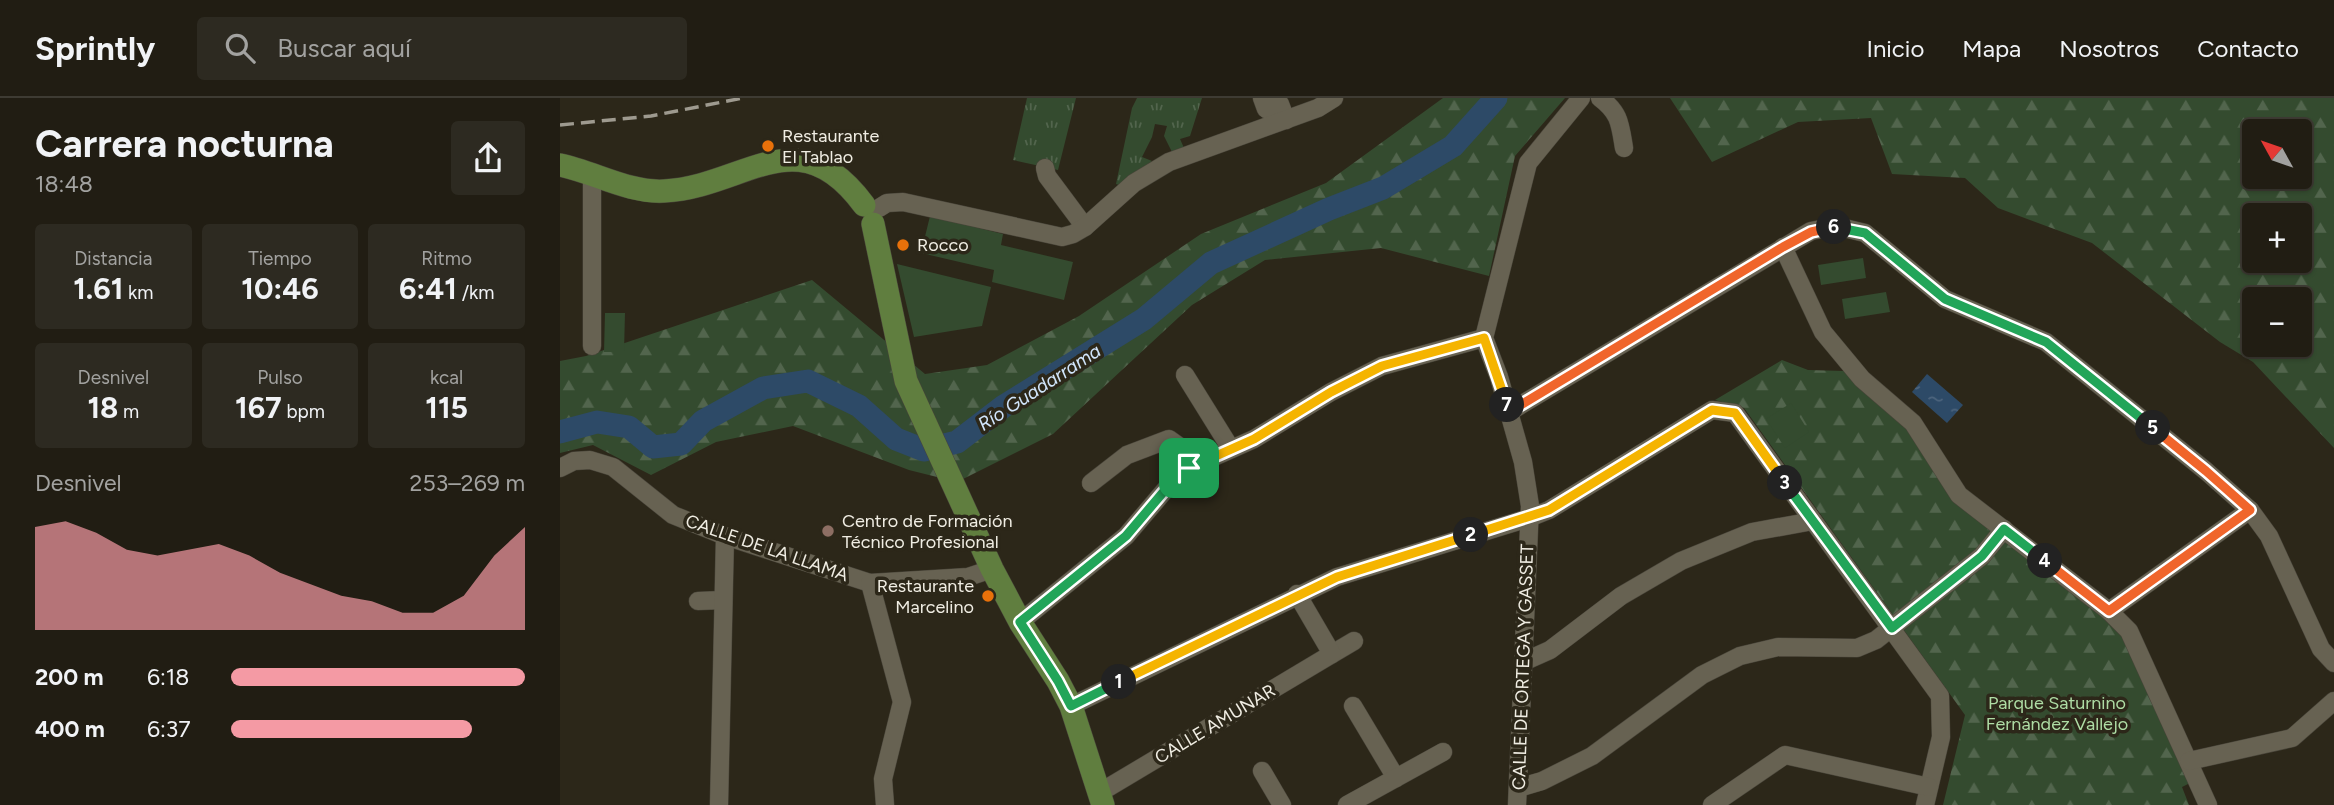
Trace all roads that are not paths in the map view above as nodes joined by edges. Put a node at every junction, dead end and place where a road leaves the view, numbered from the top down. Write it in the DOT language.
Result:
graph roads {
  1 [pos="1262,98"];
  2 [pos="1334,98"];
  3 [pos="1581,98"];
  4 [pos="1600,98"];
  5 [pos="1286,120"];
  6 [pos="1624,148"];
  7 [pos="560,165"];
  8 [pos="1045,168"];
  9 [pos="592,174"];
  10 [pos="872,212"];
  11 [pos="1085,227"];
  12 [pos="1783,247"];
  13 [pos="1484,338"];
  14 [pos="592,346"];
  15 [pos="1185,375"];
  16 [pos="1509,412"];
  17 [pos="1231,449"];
  18 [pos="560,468"];
  19 [pos="1189,468"];
  20 [pos="1091,483"];
  21 [pos="2250,510"];
  22 [pos="1529,518"];
  23 [pos="1813,521"];
  24 [pos="2004,529"];
  25 [pos="725,536"];
  26 [pos="992,569"];
  27 [pos="870,583"];
  28 [pos="1297,594"];
  29 [pos="723,600"];
  30 [pos="698,601"];
  31 [pos="2109,611"];
  32 [pos="1020,622"];
  33 [pos="1892,628"];
  34 [pos="1354,641"];
  35 [pos="1332,654"];
  36 [pos="1522,662"];
  37 [pos="2334,663"];
  38 [pos="2334,701"];
  39 [pos="1071,706"];
  40 [pos="1353,706"];
  41 [pos="1443,752"];
  42 [pos="2189,761"];
  43 [pos="1262,771"];
  44 [pos="1396,778"];
  45 [pos="1927,796"];
  46 [pos="1517,797"];
  47 [pos="1101,799"];
  48 [pos="719,805"];
  49 [pos="885,805"];
  50 [pos="1282,805"];
  51 [pos="1347,805"];
  52 [pos="1712,805"];
  53 [pos="2208,805"];
  1 -- 5 [label="street"];
  2 -- 5 [label="street"];
  3 -- 13 [label="street"];
  4 -- 6 [label="street"];
  5 -- 11 [label="street"];
  7 -- 9 [label="main road"];
  8 -- 11 [label="street"];
  9 -- 10 [label="main road"];
  9 -- 14 [label="street"];
  10 -- 11 [label="street"];
  10 -- 26 [label="main road"];
  12 -- 16 [label="street"];
  12 -- 21 [label="street"];
  12 -- 24 [label="street"];
  13 -- 16 [label="street, CALLE DE ORTEGA Y GASSET"];
  13 -- 17 [label="street"];
  15 -- 17 [label="street"];
  16 -- 22 [label="street, CALLE DE ORTEGA Y GASSET"];
  17 -- 19 [label="street"];
  18 -- 25 [label="street, CALLE DE LA LLAMA"];
  19 -- 20 [label="street"];
  19 -- 32 [label="street"];
  21 -- 31 [label="street"];
  21 -- 37 [label="street"];
  22 -- 23 [label="street"];
  22 -- 28 [label="street"];
  22 -- 36 [label="street, CALLE DE ORTEGA Y GASSET"];
  23 -- 33 [label="street"];
  23 -- 36 [label="street"];
  24 -- 31 [label="street"];
  24 -- 33 [label="street"];
  25 -- 27 [label="street, CALLE DE LA LLAMA"];
  25 -- 29 [label="street"];
  26 -- 27 [label="street, CALLE DE LA LLAMA"];
  26 -- 32 [label="main road"];
  27 -- 49 [label="street"];
  28 -- 35 [label="street"];
  28 -- 39 [label="street"];
  29 -- 30 [label="street"];
  29 -- 48 [label="street"];
  31 -- 42 [label="street"];
  32 -- 39 [label="main road"];
  33 -- 45 [label="street"];
  33 -- 46 [label="street"];
  34 -- 35 [label="street, CALLE AMUNAR"];
  35 -- 47 [label="street, CALLE AMUNAR"];
  36 -- 46 [label="street, CALLE DE ORTEGA Y GASSET"];
  38 -- 42 [label="street"];
  39 -- 47 [label="main road"];
  40 -- 44 [label="street"];
  41 -- 44 [label="street"];
  42 -- 53 [label="street"];
  43 -- 50 [label="street"];
  44 -- 51 [label="street"];
  45 -- 52 [label="street"];
}
